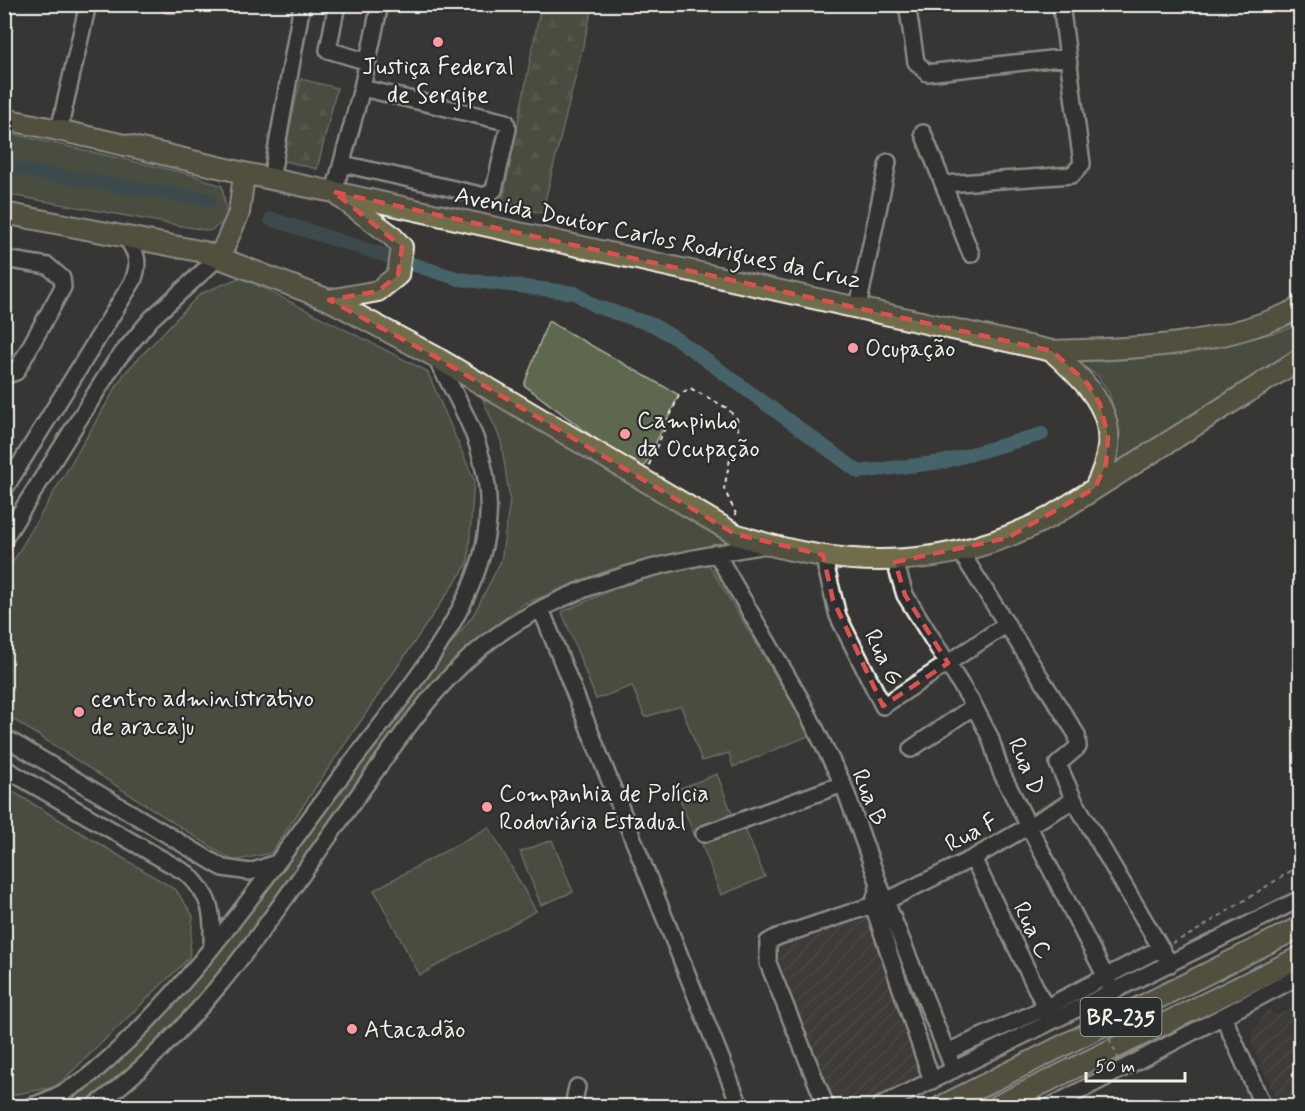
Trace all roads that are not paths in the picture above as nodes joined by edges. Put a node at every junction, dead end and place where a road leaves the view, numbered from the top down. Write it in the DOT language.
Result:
graph roads {
  1 [pos="88,4"];
  2 [pos="168,4"];
  3 [pos="176,4"];
  4 [pos="302,4"];
  5 [pos="337,4"];
  6 [pos="380,4"];
  7 [pos="907,4"];
  8 [pos="1061,4"];
  9 [pos="1068,57"];
  10 [pos="368,62"];
  11 [pos="362,88"];
  12 [pos="4,119"];
  13 [pos="59,130"];
  14 [pos="923,133"];
  15 [pos="888,162"];
  16 [pos="343,164"];
  17 [pos="244,175"];
  18 [pos="272,180"];
  19 [pos="945,184"];
  20 [pos="334,192"];
  21 [pos="4,213"];
  22 [pos="124,234"];
  23 [pos="971,254"];
  24 [pos="220,256"];
  25 [pos="4,259"];
  26 [pos="329,300"];
  27 [pos="858,308"];
  28 [pos="1300,308"];
  29 [pos="1052,351"];
  30 [pos="435,356"];
  31 [pos="1300,359"];
  32 [pos="4,376"];
  33 [pos="1095,488"];
  34 [pos="4,490"];
  35 [pos="4,539"];
  36 [pos="766,545"];
  37 [pos="960,551"];
  38 [pos="716,553"];
  39 [pos="823,555"];
  40 [pos="895,562"];
  41 [pos="541,609"];
  42 [pos="1006,624"];
  43 [pos="948,663"];
  44 [pos="974,706"];
  45 [pos="4,737"];
  46 [pos="911,749"];
  47 [pos="4,768"];
  48 [pos="843,784"];
  49 [pos="1074,800"];
  50 [pos="1030,826"];
  51 [pos="704,834"];
  52 [pos="973,858"];
  53 [pos="276,863"];
  54 [pos="1300,899"];
  55 [pos="879,903"];
  56 [pos="1300,927"];
  57 [pos="212,946"];
  58 [pos="1161,948"];
  59 [pos="1300,957"];
  60 [pos="1170,964"];
  61 [pos="1106,976"];
  62 [pos="1300,976"];
  63 [pos="1113,991"];
  64 [pos="1048,1015"];
  65 [pos="1224,1018"];
  66 [pos="947,1052"];
  67 [pos="954,1070"];
  68 [pos="932,1081"];
  69 [pos="126,1083"];
  70 [pos="577,1088"];
  71 [pos="30,1107"];
  72 [pos="95,1107"];
  73 [pos="107,1107"];
  74 [pos="573,1107"];
  75 [pos="740,1107"];
  76 [pos="826,1107"];
  77 [pos="880,1107"];
  78 [pos="942,1107"];
  79 [pos="997,1107"];
  80 [pos="1051,1107"];
  81 [pos="1263,1107"];
  1 -- 13 [label="street"];
  2 -- 3 [label="street"];
  4 -- 18 [label="street"];
  5 -- 10 [label="street"];
  6 -- 10 [label="street"];
  7 -- 9 [label="street"];
  8 -- 9 [label="street"];
  9 -- 19 [label="street"];
  10 -- 11 [label="street"];
  11 -- 16 [label="street"];
  11 -- 16 [label="street"];
  12 -- 13 [label="main road, Avenida Doutor Carlos Rodrigues da Cruz"];
  13 -- 17 [label="main road, Avenida Doutor Carlos Rodrigues da Cruz"];
  14 -- 19 [label="street"];
  15 -- 27 [label="street"];
  16 -- 20 [label="street"];
  17 -- 18 [label="main road, Avenida Doutor Carlos Rodrigues da Cruz"];
  17 -- 24 [label="main road"];
  18 -- 20 [label="main road, Avenida Doutor Carlos Rodrigues da Cruz"];
  19 -- 23 [label="street"];
  20 -- 26 [label="main road"];
  20 -- 27 [label="main road, Avenida Doutor Carlos Rodrigues da Cruz"];
  21 -- 22 [label="main road"];
  22 -- 24 [label="main road"];
  22 -- 34 [label="street"];
  24 -- 26 [label="main road"];
  24 -- 35 [label="street"];
  25 -- 32 [label="street"];
  26 -- 30 [label="main road"];
  27 -- 29 [label="main road, Avenida Doutor Carlos Rodrigues da Cruz"];
  28 -- 29 [label="main road, Avenida Doutor Carlos Rodrigues da Cruz"];
  29 -- 33 [label="main road"];
  30 -- 36 [label="main road"];
  30 -- 53 [label="street"];
  31 -- 33 [label="main road"];
  33 -- 37 [label="main road"];
  36 -- 38 [label="street"];
  36 -- 39 [label="main road"];
  37 -- 40 [label="main road"];
  37 -- 42 [label="street"];
  38 -- 41 [label="street"];
  38 -- 48 [label="street, Rua B"];
  39 -- 40 [label="main road"];
  39 -- 43 [label="street, Rua G"];
  40 -- 43 [label="street, Rua D"];
  41 -- 69 [label="street"];
  41 -- 75 [label="street"];
  42 -- 43 [label="street, Rua G"];
  42 -- 49 [label="street"];
  43 -- 44 [label="street, Rua D"];
  44 -- 46 [label="street"];
  44 -- 50 [label="street, Rua D"];
  45 -- 53 [label="street"];
  47 -- 57 [label="street"];
  48 -- 51 [label="street"];
  48 -- 55 [label="street, Rua B"];
  49 -- 50 [label="street, Rua F"];
  49 -- 58 [label="street"];
  50 -- 52 [label="street, Rua F"];
  50 -- 61 [label="street, Rua D"];
  52 -- 55 [label="street, Rua F"];
  52 -- 64 [label="street, Rua C"];
  53 -- 57 [label="street"];
  54 -- 60 [label="street"];
  55 -- 66 [label="street, Rua B"];
  55 -- 68 [label="street, Rua B"];
  55 -- 76 [label="street, Rua F"];
  56 -- 78 [label="main road, BR-235"];
  57 -- 71 [label="street"];
  58 -- 60 [label="street"];
  58 -- 61 [label="street"];
  59 -- 79 [label="main road, BR-235"];
  60 -- 63 [label="street"];
  61 -- 63 [label="street, Rua D"];
  61 -- 64 [label="street"];
  62 -- 65 [label="street"];
  63 -- 64 [label="street"];
  64 -- 66 [label="street"];
  64 -- 67 [label="street"];
  65 -- 80 [label="street"];
  65 -- 81 [label="street"];
  66 -- 67 [label="street, Rua B"];
  67 -- 68 [label="street"];
  68 -- 77 [label="street"];
  69 -- 72 [label="street"];
  69 -- 73 [label="street"];
  70 -- 74 [label="street"];
}
